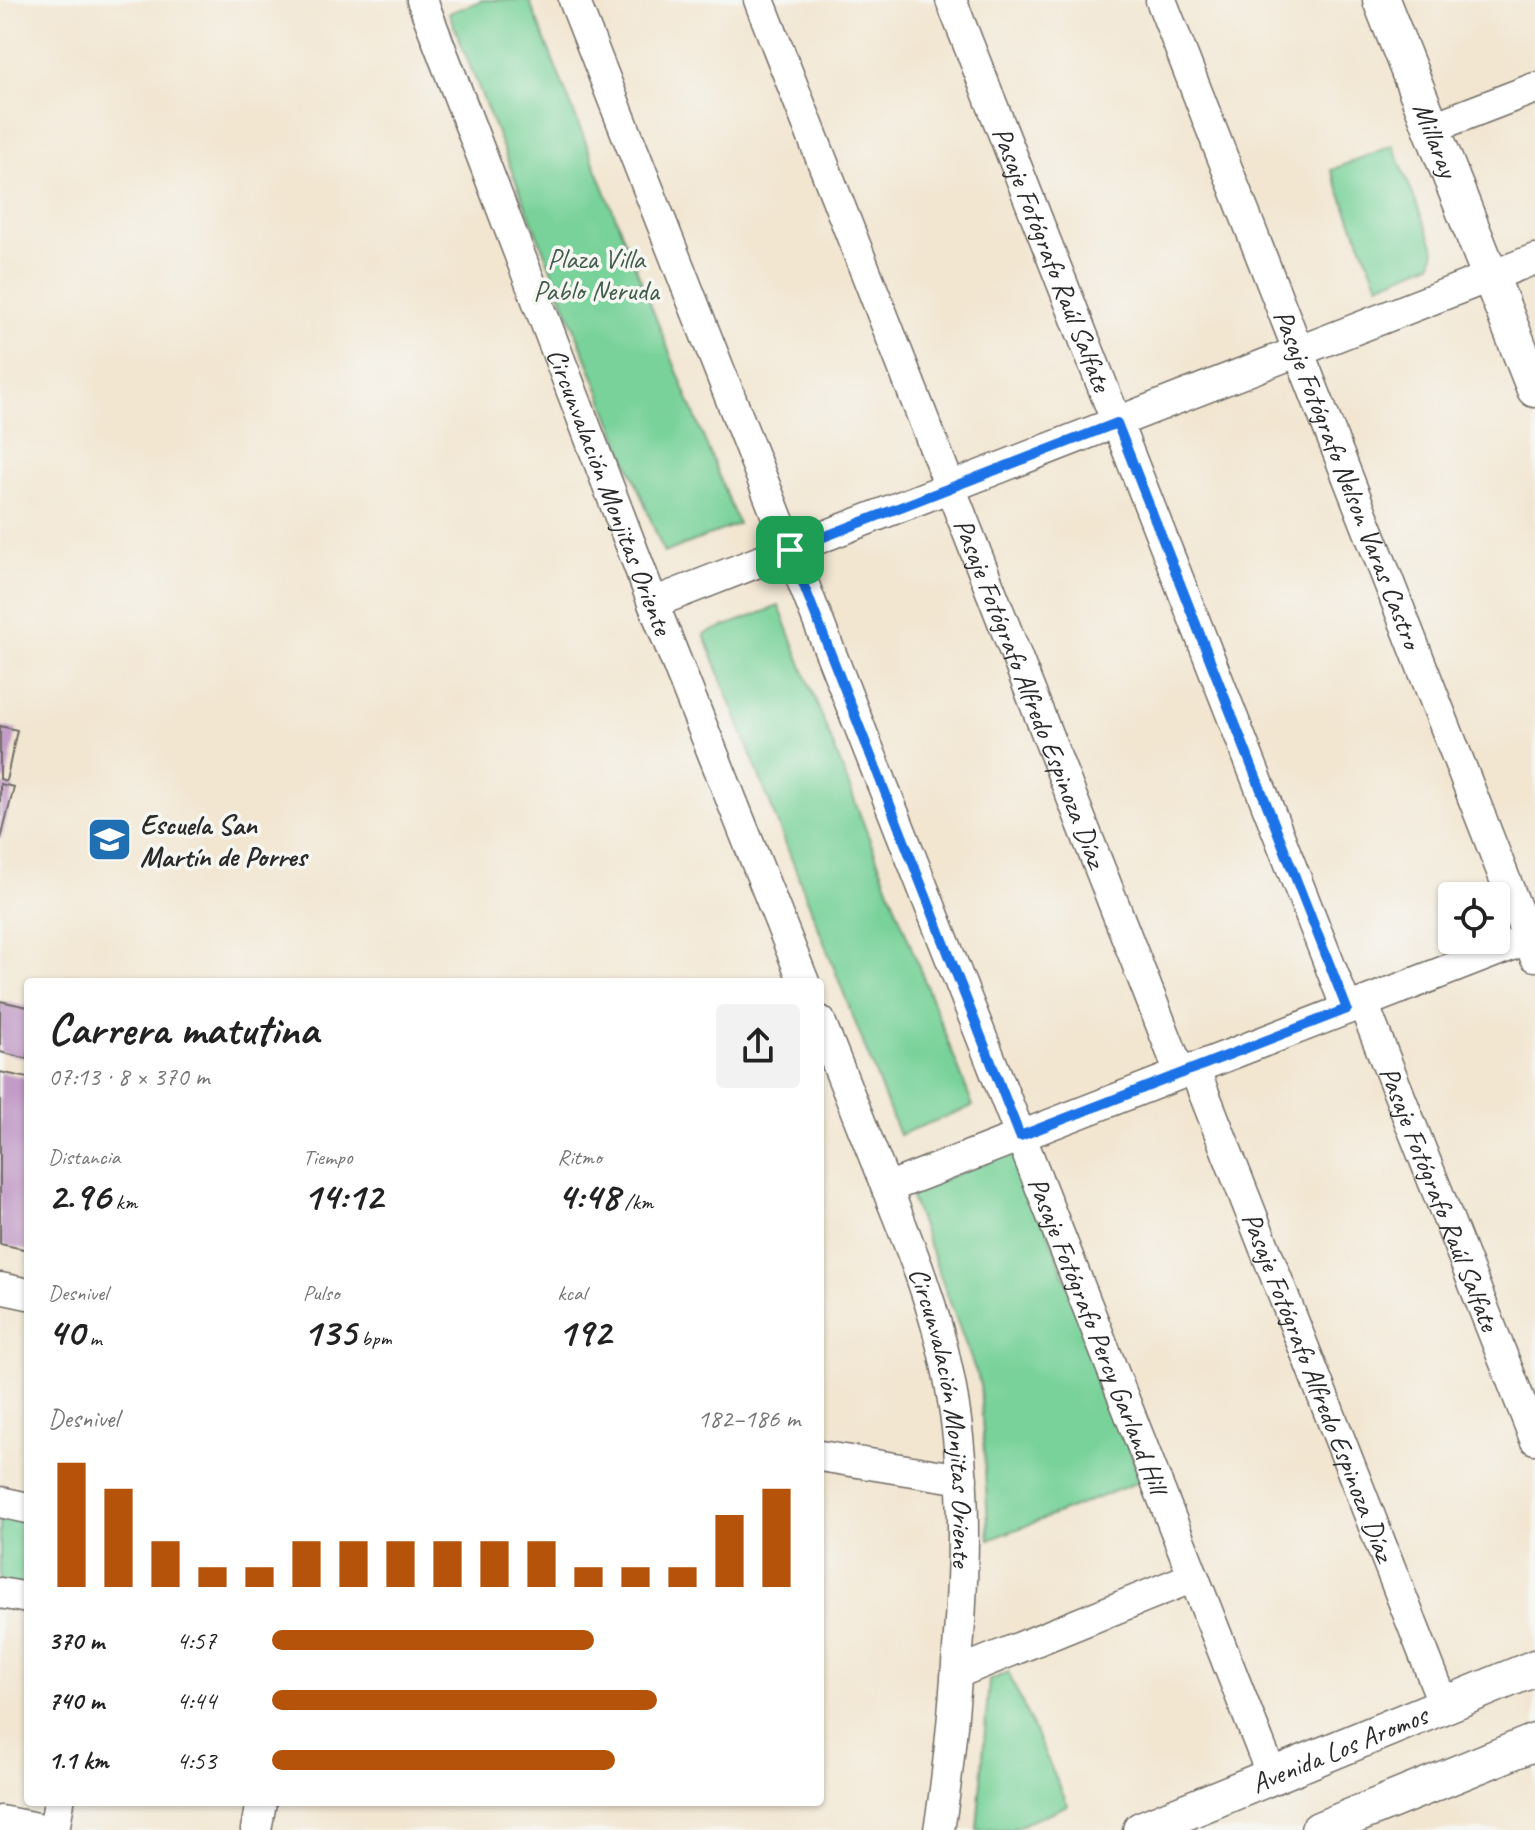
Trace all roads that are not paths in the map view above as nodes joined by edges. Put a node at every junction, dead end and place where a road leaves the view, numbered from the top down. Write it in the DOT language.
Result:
graph roads {
  1 [pos="422,0"];
  2 [pos="574,0"];
  3 [pos="759,0"];
  4 [pos="951,0"];
  5 [pos="1161,0"];
  6 [pos="1381,0"];
  7 [pos="1535,88"];
  8 [pos="1431,128"];
  9 [pos="1535,259"];
  10 [pos="1491,278"];
  11 [pos="1298,353"];
  12 [pos="1535,389"];
  13 [pos="1117,423"];
  14 [pos="950,488"];
  15 [pos="790,550"];
  16 [pos="653,603"];
  17 [pos="1533,943"];
  18 [pos="802,978"];
  19 [pos="1355,1006"];
  20 [pos="824,1031"];
  21 [pos="1187,1071"];
  22 [pos="1020,1136"];
  23 [pos="887,1188"];
  24 [pos="0,1288"];
  25 [pos="24,1293"];
  26 [pos="1535,1439"];
  27 [pos="824,1457"];
  28 [pos="962,1479"];
  29 [pos="0,1502"];
  30 [pos="24,1507"];
  31 [pos="1193,1577"];
  32 [pos="0,1593"];
  33 [pos="24,1597"];
  34 [pos="1535,1668"];
  35 [pos="957,1673"];
  36 [pos="1444,1705"];
  37 [pos="1535,1742"];
  38 [pos="1272,1776"];
  39 [pos="58,1806"];
  40 [pos="260,1806"];
  41 [pos="0,1821"];
  42 [pos="51,1830"];
  43 [pos="256,1830"];
  44 [pos="939,1830"];
  45 [pos="1141,1830"];
  46 [pos="1319,1830"];
  1 -- 16 [label="street, Circunvalación Monjitas Oriente"];
  2 -- 15 [label="street, Pasaje Fotógrafo Percy Garland Hill"];
  3 -- 14 [label="street, Pasaje Fotógrafo Alfredo Espinoza Díaz"];
  4 -- 13 [label="street, Pasaje Fotógrafo Raúl Salfate"];
  5 -- 11 [label="street, Pasaje Fotógrafo Nelson Varas Castro"];
  6 -- 8 [label="street, Millaray"];
  7 -- 8 [label="street"];
  8 -- 10 [label="street, Millaray"];
  9 -- 10 [label="street"];
  10 -- 11 [label="street"];
  10 -- 12 [label="street, Millaray"];
  11 -- 13 [label="street"];
  11 -- 17 [label="street, Pasaje Fotógrafo Nelson Varas Castro"];
  13 -- 14 [label="street"];
  13 -- 19 [label="street, Pasaje Fotógrafo Raúl Salfate"];
  14 -- 15 [label="street"];
  14 -- 21 [label="street, Pasaje Fotógrafo Alfredo Espinoza Díaz"];
  15 -- 16 [label="street"];
  15 -- 22 [label="street, Pasaje Fotógrafo Percy Garland Hill"];
  16 -- 18 [label="street, Circunvalación Monjitas Oriente"];
  17 -- 19 [label="street"];
  19 -- 21 [label="street"];
  19 -- 26 [label="street, Pasaje Fotógrafo Raúl Salfate"];
  20 -- 23 [label="street, Circunvalación Monjitas Oriente"];
  21 -- 22 [label="street"];
  21 -- 36 [label="street, Pasaje Fotógrafo Alfredo Espinoza Díaz"];
  22 -- 23 [label="street"];
  22 -- 31 [label="street, Pasaje Fotógrafo Percy Garland Hill"];
  23 -- 28 [label="street, Circunvalación Monjitas Oriente"];
  24 -- 25 [label="street"];
  27 -- 28 [label="street"];
  28 -- 35 [label="street, Circunvalación Monjitas Oriente"];
  29 -- 30 [label="street"];
  31 -- 35 [label="street"];
  31 -- 38 [label="street, Pasaje Fotógrafo Percy Garland Hill"];
  32 -- 33 [label="street"];
  34 -- 36 [label="street, Avenida Los Aromos"];
  35 -- 44 [label="street, Circunvalación Monjitas Oriente"];
  36 -- 38 [label="street, Avenida Los Aromos"];
  37 -- 46 [label="street"];
  38 -- 45 [label="street, Avenida Los Aromos"];
  39 -- 42 [label="street"];
  40 -- 43 [label="street"];
  41 -- 42 [label="street"];
}
